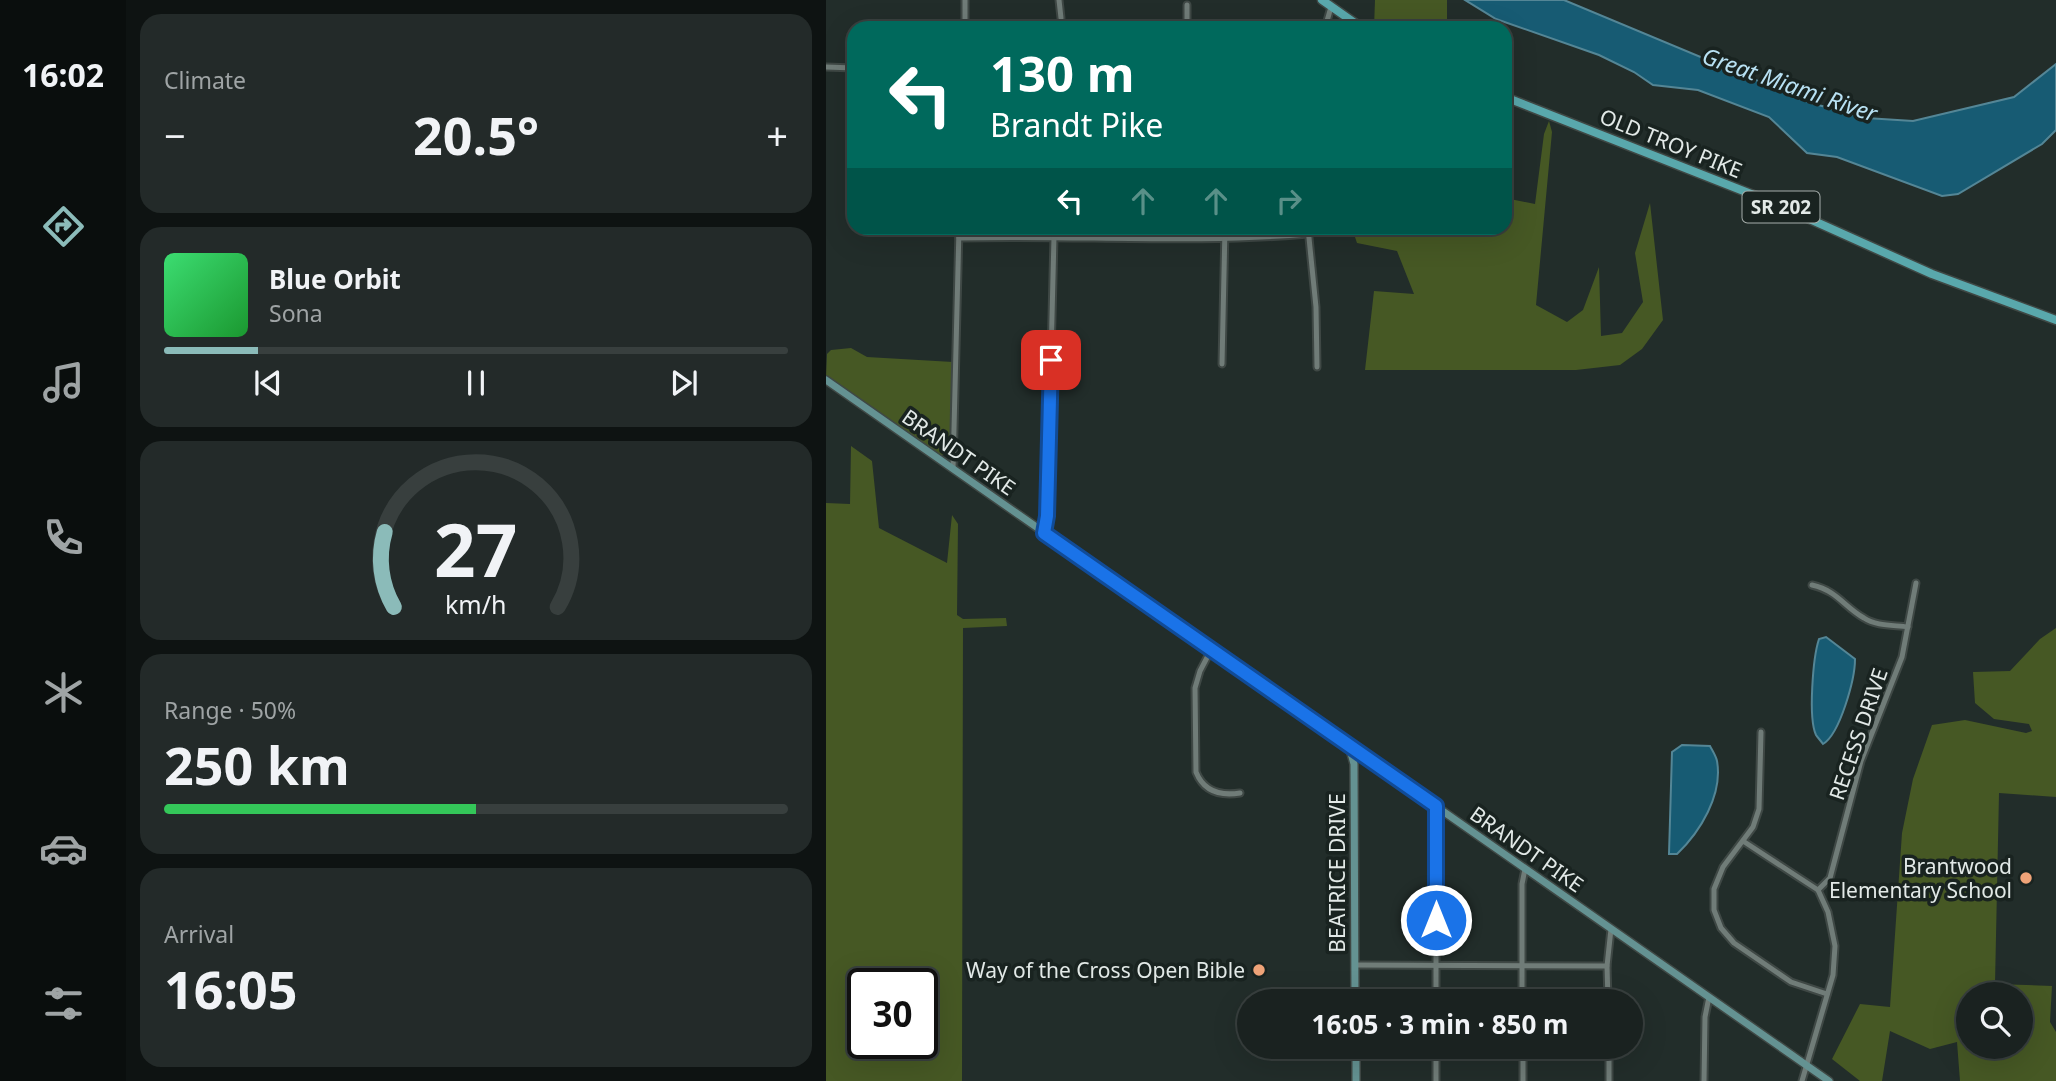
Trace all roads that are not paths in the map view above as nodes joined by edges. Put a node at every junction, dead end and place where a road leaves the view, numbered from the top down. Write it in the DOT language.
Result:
graph roads {
  1 [pos="965,0"];
  2 [pos="1059,0"];
  3 [pos="1322,0"];
  4 [pos="1187,5"];
  5 [pos="1331,7"];
  6 [pos="1061,18"];
  7 [pos="965,21"];
  8 [pos="1187,21"];
  9 [pos="1327,21"];
  10 [pos="1352,21"];
  11 [pos="826,67"];
  12 [pos="847,68"];
  13 [pos="1512,100"];
  14 [pos="959,235"];
  15 [pos="1261,235"];
  16 [pos="1308,235"];
  17 [pos="1054,237"];
  18 [pos="1225,238"];
  19 [pos="959,239"];
  20 [pos="2056,320"];
  21 [pos="1222,364"];
  22 [pos="1317,367"];
  23 [pos="826,380"];
  24 [pos="953,468"];
  25 [pos="1044,533"];
  26 [pos="1916,583"];
  27 [pos="1812,585"];
  28 [pos="1908,627"];
  29 [pos="1211,650"];
  30 [pos="1761,732"];
  31 [pos="1348,745"];
  32 [pos="1240,793"];
  33 [pos="1436,806"];
  34 [pos="1743,841"];
  35 [pos="1525,869"];
  36 [pos="1818,890"];
  37 [pos="1611,929"];
  38 [pos="1355,965"];
  39 [pos="1436,965"];
  40 [pos="1522,966"];
  41 [pos="1607,966"];
  42 [pos="1355,989"];
  43 [pos="1436,989"];
  44 [pos="1522,989"];
  45 [pos="1608,989"];
  46 [pos="1827,994"];
  47 [pos="1709,998"];
  48 [pos="1356,1059"];
  49 [pos="1436,1059"];
  50 [pos="1523,1059"];
  51 [pos="1609,1059"];
  52 [pos="1806,1065"];
  53 [pos="1356,1081"];
  54 [pos="1437,1081"];
  55 [pos="1524,1081"];
  56 [pos="1609,1081"];
  57 [pos="1704,1081"];
  58 [pos="1802,1081"];
  59 [pos="1829,1081"];
  1 -- 7 [label="street"];
  2 -- 6 [label="street"];
  3 -- 5 [label="main road"];
  4 -- 8 [label="street"];
  5 -- 9 [label="street"];
  5 -- 10 [label="main road"];
  11 -- 12 [label="street"];
  13 -- 20 [label="main road, OLD TROY PIKE / SR 202"];
  14 -- 19 [label="street"];
  15 -- 18 [label="street"];
  16 -- 22 [label="street"];
  17 -- 18 [label="street"];
  17 -- 19 [label="street"];
  17 -- 25 [label="street"];
  18 -- 21 [label="street"];
  19 -- 24 [label="street"];
  23 -- 24 [label="main road, BRANDT PIKE"];
  24 -- 25 [label="main road, BRANDT PIKE"];
  25 -- 29 [label="main road, BRANDT PIKE"];
  26 -- 28 [label="street, RECESS DRIVE"];
  27 -- 28 [label="street"];
  28 -- 36 [label="street, RECESS DRIVE"];
  29 -- 31 [label="main road, BRANDT PIKE"];
  29 -- 32 [label="street"];
  30 -- 34 [label="street"];
  31 -- 33 [label="main road, BRANDT PIKE"];
  31 -- 38 [label="main road, BEATRICE DRIVE"];
  33 -- 35 [label="main road, BRANDT PIKE"];
  33 -- 39 [label="street"];
  34 -- 36 [label="street"];
  34 -- 46 [label="street"];
  35 -- 37 [label="main road, BRANDT PIKE"];
  35 -- 40 [label="street"];
  36 -- 46 [label="street"];
  37 -- 41 [label="street"];
  37 -- 47 [label="main road, BRANDT PIKE"];
  38 -- 39 [label="street"];
  38 -- 42 [label="main road, BEATRICE DRIVE"];
  39 -- 40 [label="street"];
  39 -- 43 [label="street"];
  40 -- 41 [label="street"];
  40 -- 44 [label="street"];
  41 -- 45 [label="street"];
  46 -- 52 [label="street"];
  47 -- 52 [label="main road, BRANDT PIKE"];
  47 -- 57 [label="street"];
  48 -- 53 [label="main road"];
  49 -- 54 [label="street"];
  50 -- 55 [label="street"];
  51 -- 56 [label="street"];
  52 -- 58 [label="street"];
  52 -- 59 [label="main road, BRANDT PIKE"];
}
